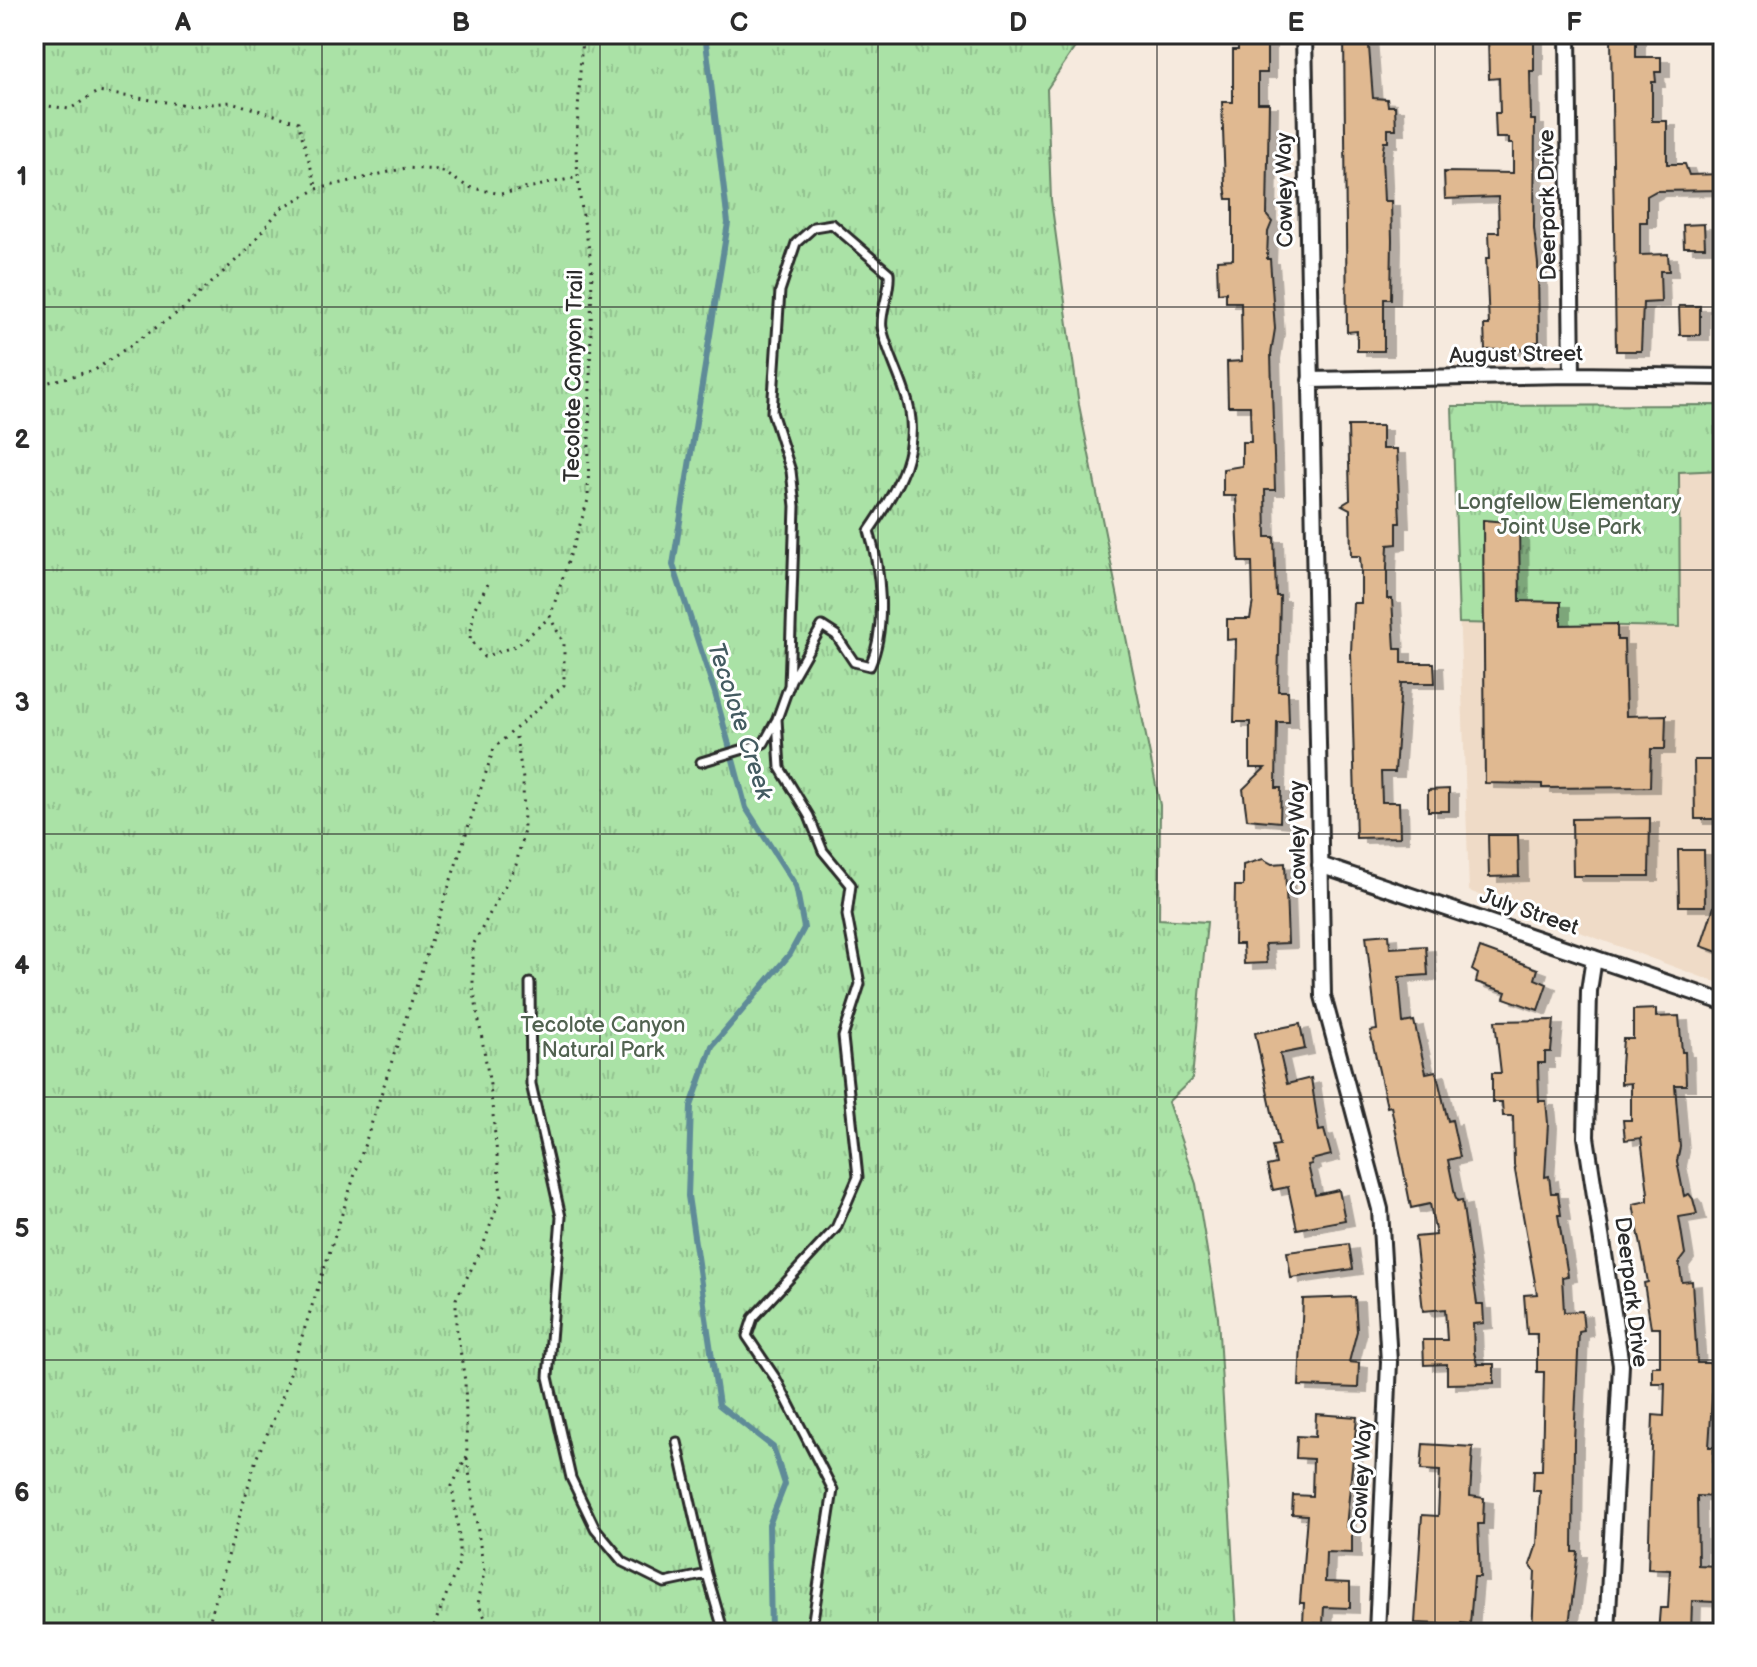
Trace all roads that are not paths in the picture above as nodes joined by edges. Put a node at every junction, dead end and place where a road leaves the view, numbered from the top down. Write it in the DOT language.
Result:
graph roads {
  1 [pos="1304,34"];
  2 [pos="1568,34"];
  3 [pos="1572,375"];
  4 [pos="1723,377"];
  5 [pos="1310,380"];
  6 [pos="789,687"];
  7 [pos="777,719"];
  8 [pos="701,762"];
  9 [pos="1320,865"];
  10 [pos="1594,958"];
  11 [pos="530,983"];
  12 [pos="1723,1002"];
  13 [pos="677,1442"];
  14 [pos="707,1574"];
  15 [pos="724,1633"];
  16 [pos="811,1633"];
  17 [pos="1377,1633"];
  18 [pos="1607,1633"];
  1 -- 5 [label="street, Cowley Way"];
  2 -- 3 [label="street, Deerpark Drive"];
  3 -- 4 [label="street, August Street"];
  3 -- 5 [label="street, August Street"];
  5 -- 9 [label="street, Cowley Way"];
  6 -- 6 [label="lane"];
  6 -- 7 [label="lane"];
  7 -- 8 [label="lane"];
  7 -- 16 [label="lane"];
  9 -- 10 [label="street, July Street"];
  9 -- 17 [label="street, Cowley Way"];
  10 -- 12 [label="street, July Street"];
  10 -- 18 [label="street, Deerpark Drive"];
  11 -- 14 [label="lane"];
  13 -- 14 [label="lane"];
  14 -- 15 [label="lane"];
}
